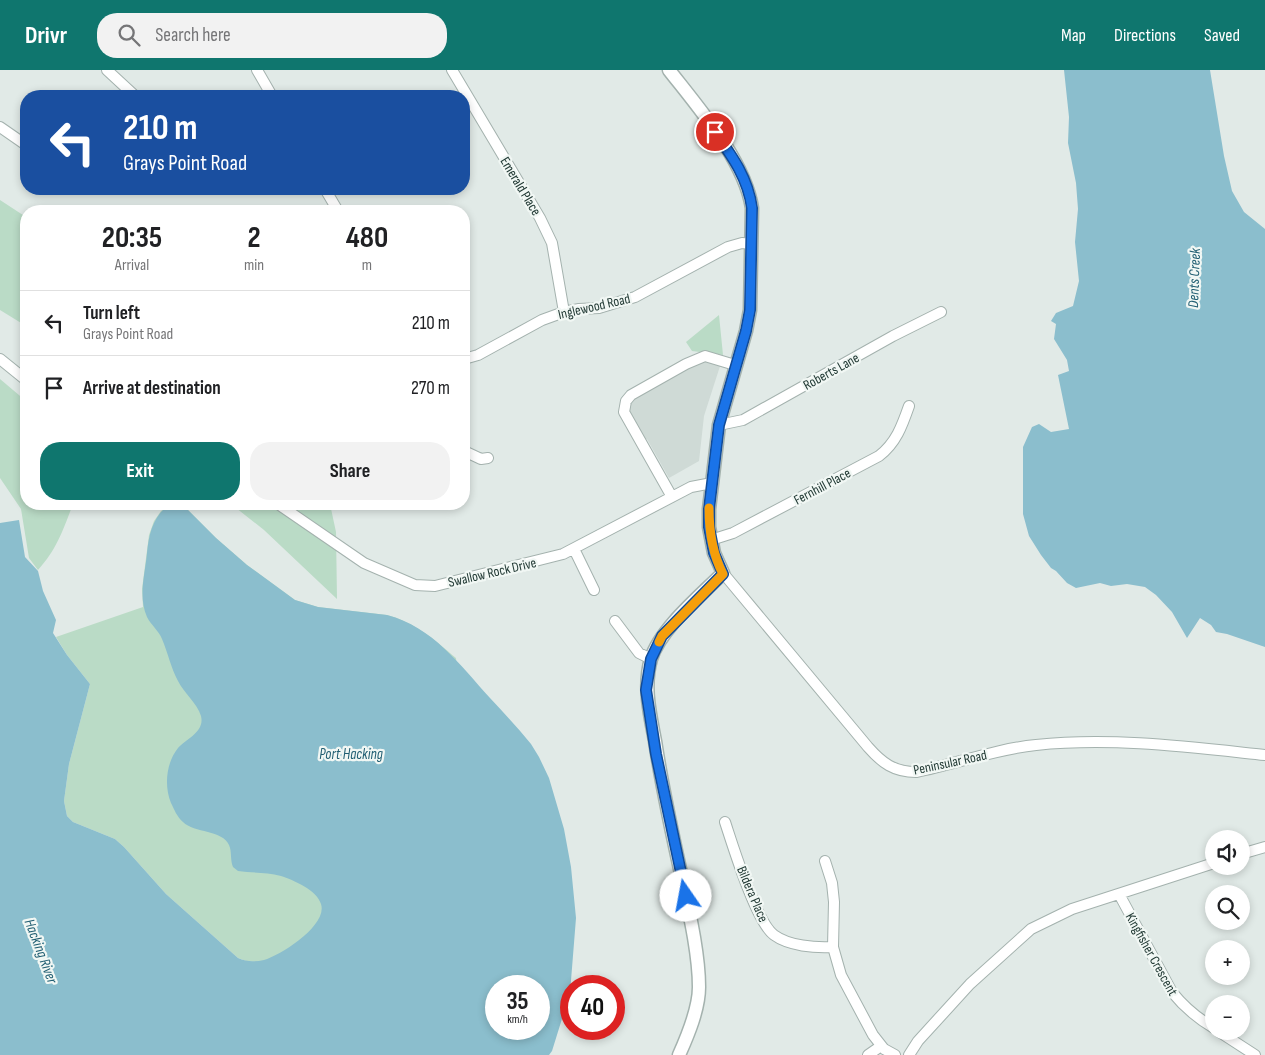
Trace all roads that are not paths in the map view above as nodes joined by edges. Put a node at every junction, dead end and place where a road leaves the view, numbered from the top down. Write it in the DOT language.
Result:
graph roads {
  1 [pos="107,70"];
  2 [pos="257,70"];
  3 [pos="452,70"];
  4 [pos="669,70"];
  5 [pos="128,90"];
  6 [pos="269,90"];
  7 [pos="464,90"];
  8 [pos="470,101"];
  9 [pos="0,126"];
  10 [pos="20,141"];
  11 [pos="752,244"];
  12 [pos="564,312"];
  13 [pos="941,312"];
  14 [pos="470,357"];
  15 [pos="0,359"];
  16 [pos="735,365"];
  17 [pos="20,375"];
  18 [pos="909,406"];
  19 [pos="719,425"];
  20 [pos="470,454"];
  21 [pos="488,458"];
  22 [pos="712,483"];
  23 [pos="672,497"];
  24 [pos="287,510"];
  25 [pos="711,540"];
  26 [pos="574,549"];
  27 [pos="723,574"];
  28 [pos="594,590"];
  29 [pos="614,621"];
  30 [pos="651,659"];
  31 [pos="1265,755"];
  32 [pos="726,822"];
  33 [pos="1265,847"];
  34 [pos="1250,851"];
  35 [pos="825,861"];
  36 [pos="1205,866"];
  37 [pos="1119,894"];
  38 [pos="833,947"];
  39 [pos="1205,1022"];
  40 [pos="1232,1040"];
  41 [pos="881,1046"];
  42 [pos="678,1055"];
  43 [pos="868,1055"];
  44 [pos="895,1055"];
  45 [pos="910,1055"];
  46 [pos="1254,1055"];
  1 -- 5 [label="street"];
  2 -- 6 [label="street"];
  3 -- 7 [label="street, Emerald Place"];
  4 -- 11 [label="street"];
  8 -- 12 [label="street, Emerald Place"];
  9 -- 10 [label="street"];
  11 -- 12 [label="street, Inglewood Road"];
  11 -- 16 [label="street"];
  12 -- 14 [label="street, Inglewood Road"];
  13 -- 19 [label="street, Roberts Lane"];
  15 -- 17 [label="street"];
  16 -- 19 [label="street"];
  16 -- 23 [label="street"];
  18 -- 25 [label="street, Fernhill Place"];
  19 -- 22 [label="street"];
  20 -- 21 [label="street"];
  22 -- 23 [label="street, Swallow Rock Drive"];
  22 -- 25 [label="street"];
  23 -- 26 [label="street, Swallow Rock Drive"];
  24 -- 26 [label="street, Swallow Rock Drive"];
  25 -- 27 [label="street"];
  26 -- 28 [label="street"];
  27 -- 30 [label="street"];
  27 -- 31 [label="street, Peninsular Road"];
  29 -- 30 [label="street"];
  30 -- 42 [label="street"];
  32 -- 38 [label="street, Bildera Place"];
  33 -- 34 [label="street"];
  35 -- 38 [label="street"];
  36 -- 37 [label="street"];
  37 -- 39 [label="street, Kingfisher Crescent"];
  37 -- 45 [label="street"];
  38 -- 41 [label="street"];
  40 -- 46 [label="street"];
  41 -- 43 [label="street"];
  41 -- 44 [label="street"];
}
